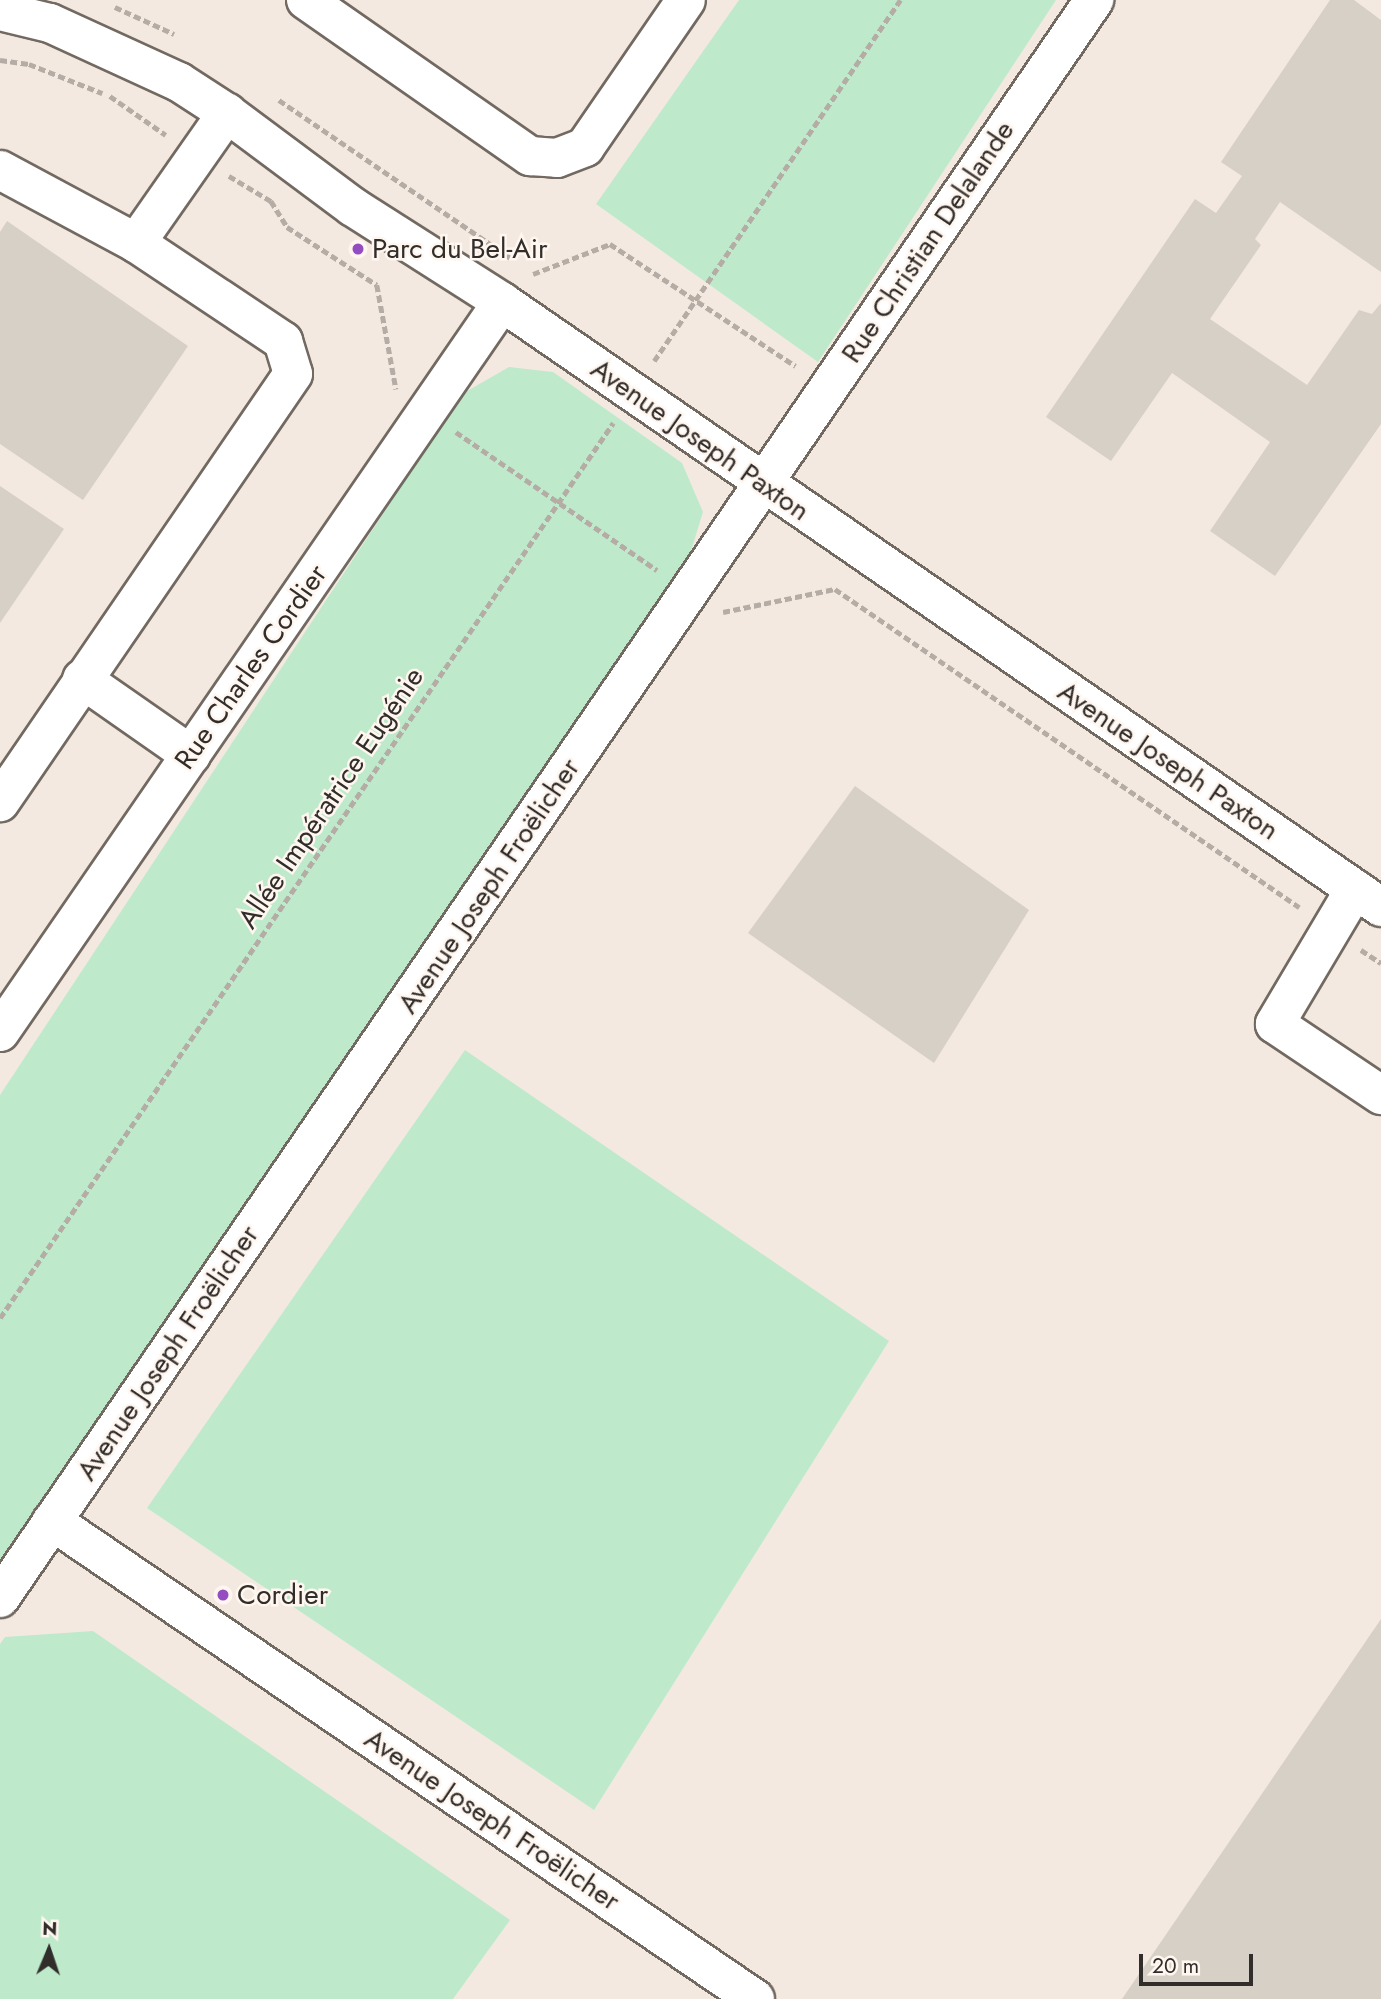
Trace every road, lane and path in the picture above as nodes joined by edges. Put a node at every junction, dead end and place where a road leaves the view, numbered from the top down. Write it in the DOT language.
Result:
graph roads {
  1 [pos="306,0"];
  2 [pos="686,0"];
  3 [pos="900,0"];
  4 [pos="1094,0"];
  5 [pos="108,4"];
  6 [pos="0,11"];
  7 [pos="186,42"];
  8 [pos="0,60"];
  9 [pos="277,98"];
  10 [pos="227,113"];
  11 [pos="197,156"];
  12 [pos="0,170"];
  13 [pos="136,243"];
  14 [pos="514,260"];
  15 [pos="526,268"];
  16 [pos="694,300"];
  17 [pos="502,302"];
  18 [pos="832,382"];
  19 [pos="632,394"];
  20 [pos="427,412"];
  21 [pos="762,484"];
  22 [pos="559,502"];
  23 [pos="690,593"];
  24 [pos="82,679"];
  25 [pos="191,755"];
  26 [pos="0,802"];
  27 [pos="1368,898"];
  28 [pos="1332,929"];
  29 [pos="0,1032"];
  30 [pos="1381,1095"];
  31 [pos="0,1318"];
  32 [pos="52,1521"];
  33 [pos="0,1598"];
  34 [pos="755,1999"];
  1 -- 2 [label="street"];
  3 -- 16 [label="path, Allée Impératrice Eugénie"];
  4 -- 18 [label="street, Rue Christian Delalande"];
  5 -- 7 [label="path"];
  6 -- 10 [label="street, Avenue Joseph Paxton"];
  8 -- 11 [label="path"];
  9 -- 14 [label="path"];
  10 -- 11 [label="street"];
  10 -- 17 [label="street, Avenue Joseph Paxton"];
  11 -- 13 [label="street"];
  11 -- 20 [label="path"];
  12 -- 13 [label="street"];
  13 -- 24 [label="street"];
  15 -- 16 [label="path"];
  16 -- 18 [label="path"];
  16 -- 19 [label="path, Allée Impératrice Eugénie"];
  17 -- 19 [label="street, Avenue Joseph Paxton"];
  17 -- 20 [label="street, Rue Charles Cordier"];
  18 -- 21 [label="street, Rue Christian Delalande"];
  19 -- 21 [label="street, Avenue Joseph Paxton"];
  19 -- 22 [label="path, Allée Impératrice Eugénie"];
  20 -- 22 [label="path"];
  20 -- 25 [label="street, Rue Charles Cordier"];
  21 -- 23 [label="street, Avenue Joseph Froëlicher"];
  21 -- 27 [label="street, Avenue Joseph Paxton"];
  22 -- 23 [label="path"];
  22 -- 31 [label="path, Allée Impératrice Eugénie"];
  23 -- 28 [label="path"];
  23 -- 32 [label="street, Avenue Joseph Froëlicher"];
  24 -- 25 [label="street"];
  24 -- 26 [label="street"];
  25 -- 29 [label="street, Rue Charles Cordier"];
  27 -- 28 [label="street"];
  28 -- 30 [label="street"];
  32 -- 33 [label="street"];
  32 -- 34 [label="street, Avenue Joseph Froëlicher"];
}
